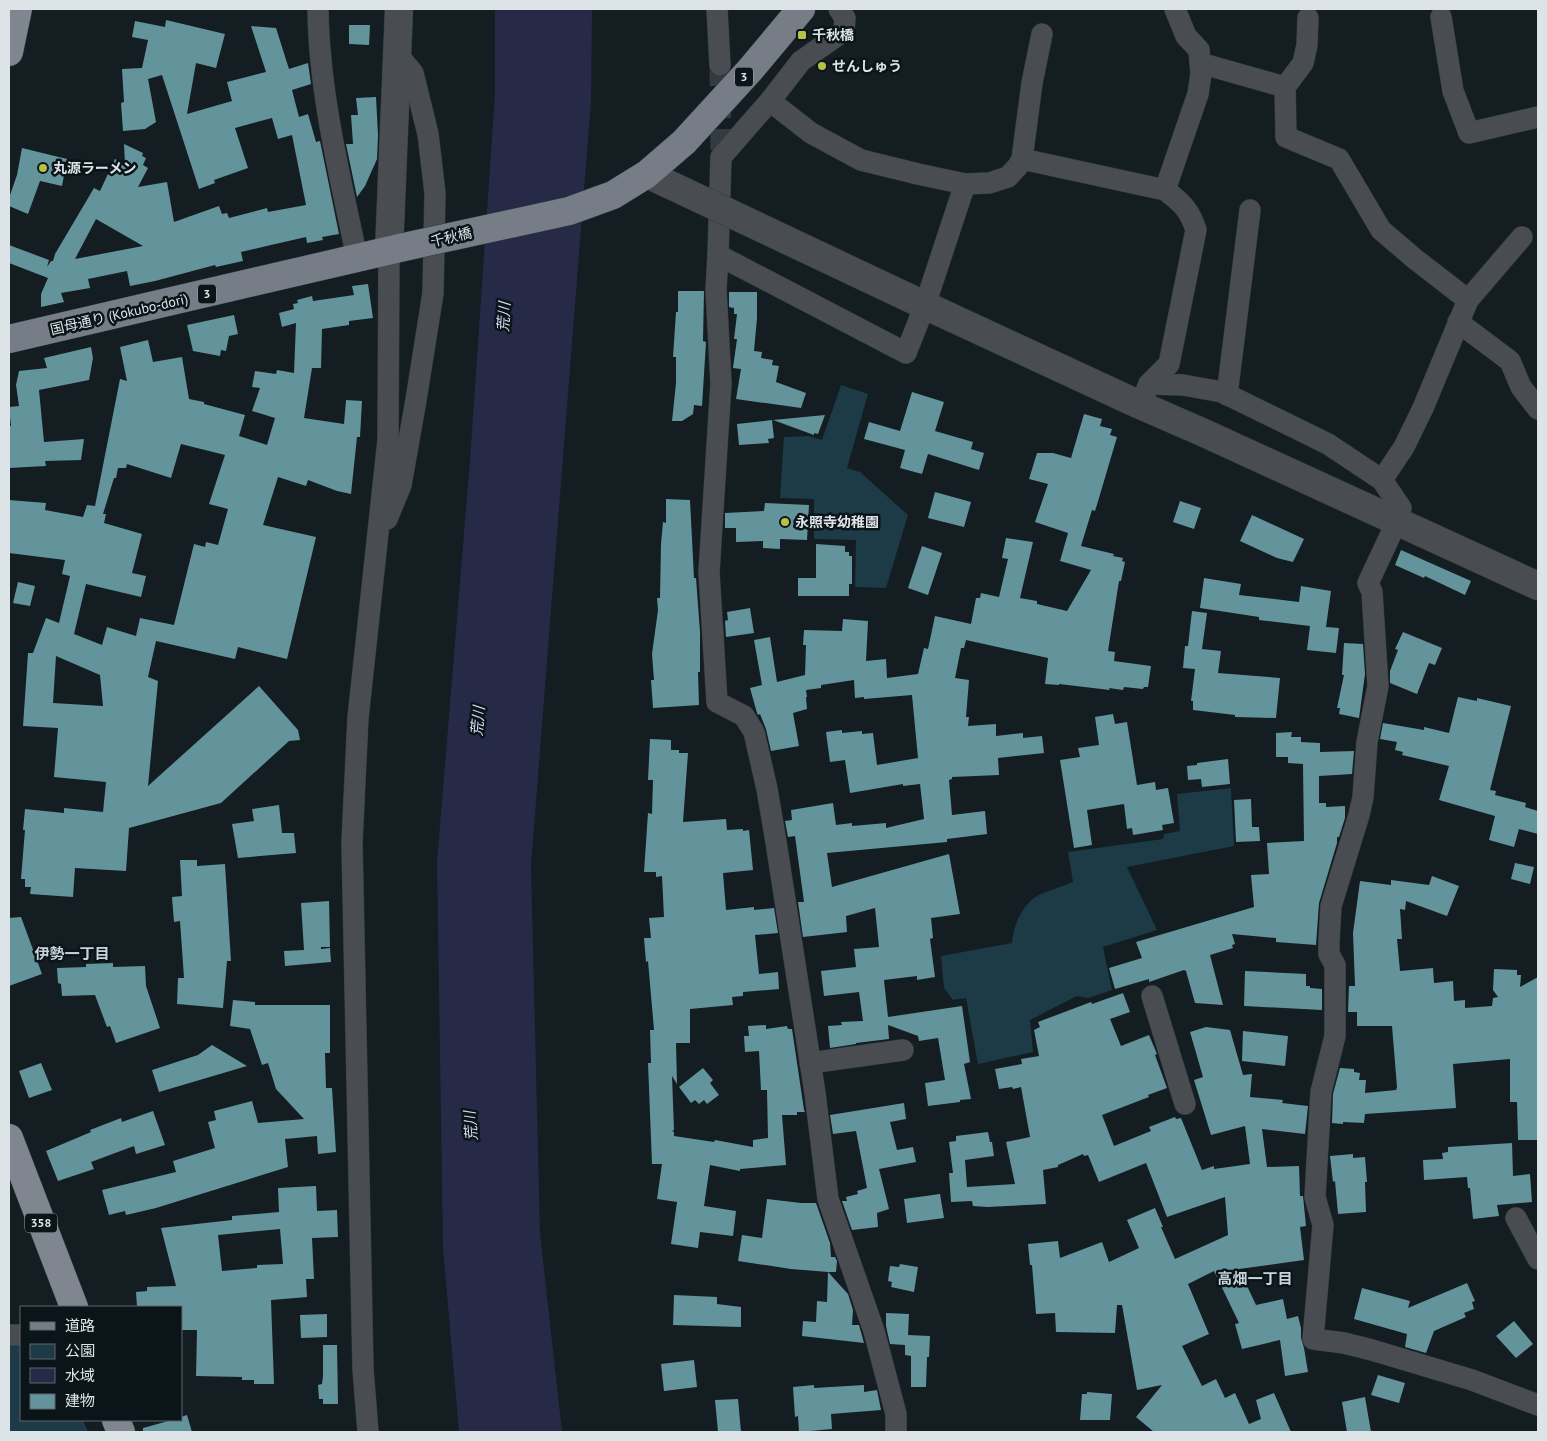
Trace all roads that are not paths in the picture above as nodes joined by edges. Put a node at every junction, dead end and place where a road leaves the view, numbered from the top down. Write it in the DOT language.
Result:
graph roads {
  1 [pos="18,9"];
  2 [pos="318,9"];
  3 [pos="399,9"];
  4 [pos="717,9"];
  5 [pos="801,9"];
  6 [pos="840,9"];
  7 [pos="1175,9"];
  8 [pos="1440,17"];
  9 [pos="1308,18"];
  10 [pos="1042,34"];
  11 [pos="9,52"];
  12 [pos="398,55"];
  13 [pos="1200,63"];
  14 [pos="720,65"];
  15 [pos="1285,87"];
  16 [pos="770,101"];
  17 [pos="1538,117"];
  18 [pos="1022,159"];
  19 [pos="647,174"];
  20 [pos="964,184"];
  21 [pos="1165,190"];
  22 [pos="1250,210"];
  23 [pos="1522,237"];
  24 [pos="396,249"];
  25 [pos="718,255"];
  26 [pos="357,258"];
  27 [pos="1468,300"];
  28 [pos="915,301"];
  29 [pos="1458,322"];
  30 [pos="9,339"];
  31 [pos="1144,395"];
  32 [pos="1227,395"];
  33 [pos="1538,409"];
  34 [pos="1382,480"];
  35 [pos="1397,521"];
  36 [pos="378,540"];
  37 [pos="1538,586"];
  38 [pos="1152,996"];
  39 [pos="903,1050"];
  40 [pos="810,1063"];
  41 [pos="1185,1104"];
  42 [pos="9,1138"];
  43 [pos="1516,1218"];
  44 [pos="1538,1259"];
  45 [pos="74,1306"];
  46 [pos="1538,1405"];
  47 [pos="368,1432"];
  48 [pos="896,1432"];
  1 -- 11 [label="highway"];
  2 -- 26 [label="street"];
  3 -- 12 [label="street"];
  4 -- 14 [label="street"];
  5 -- 19 [label="main road, 千秋橋 / 3, bridge"];
  6 -- 16 [label="street"];
  7 -- 13 [label="street"];
  8 -- 17 [label="street"];
  9 -- 15 [label="street"];
  10 -- 18 [label="street"];
  12 -- 24 [label="street"];
  12 -- 36 [label="street"];
  13 -- 15 [label="street"];
  13 -- 21 [label="street"];
  15 -- 27 [label="street"];
  16 -- 20 [label="street"];
  16 -- 25 [label="street"];
  18 -- 20 [label="street"];
  18 -- 21 [label="street"];
  19 -- 24 [label="main road, 千秋橋 / 3, bridge"];
  19 -- 28 [label="street, bridge"];
  20 -- 28 [label="street"];
  21 -- 31 [label="street"];
  22 -- 32 [label="street"];
  23 -- 27 [label="street"];
  24 -- 26 [label="main road, 国母通り (Kokubo-dori) / 3"];
  24 -- 36 [label="street"];
  25 -- 28 [label="street"];
  25 -- 40 [label="street"];
  26 -- 30 [label="main road, 国母通り (Kokubo-dori) / 3"];
  27 -- 29 [label="street"];
  28 -- 31 [label="street"];
  29 -- 33 [label="street"];
  29 -- 34 [label="street"];
  31 -- 32 [label="street"];
  31 -- 35 [label="street"];
  32 -- 34 [label="street"];
  34 -- 35 [label="street"];
  35 -- 37 [label="street"];
  35 -- 46 [label="street"];
  36 -- 47 [label="street"];
  38 -- 41 [label="street"];
  39 -- 40 [label="street"];
  40 -- 48 [label="street"];
  42 -- 45 [label="highway, 358"];
  43 -- 44 [label="street"];
}
